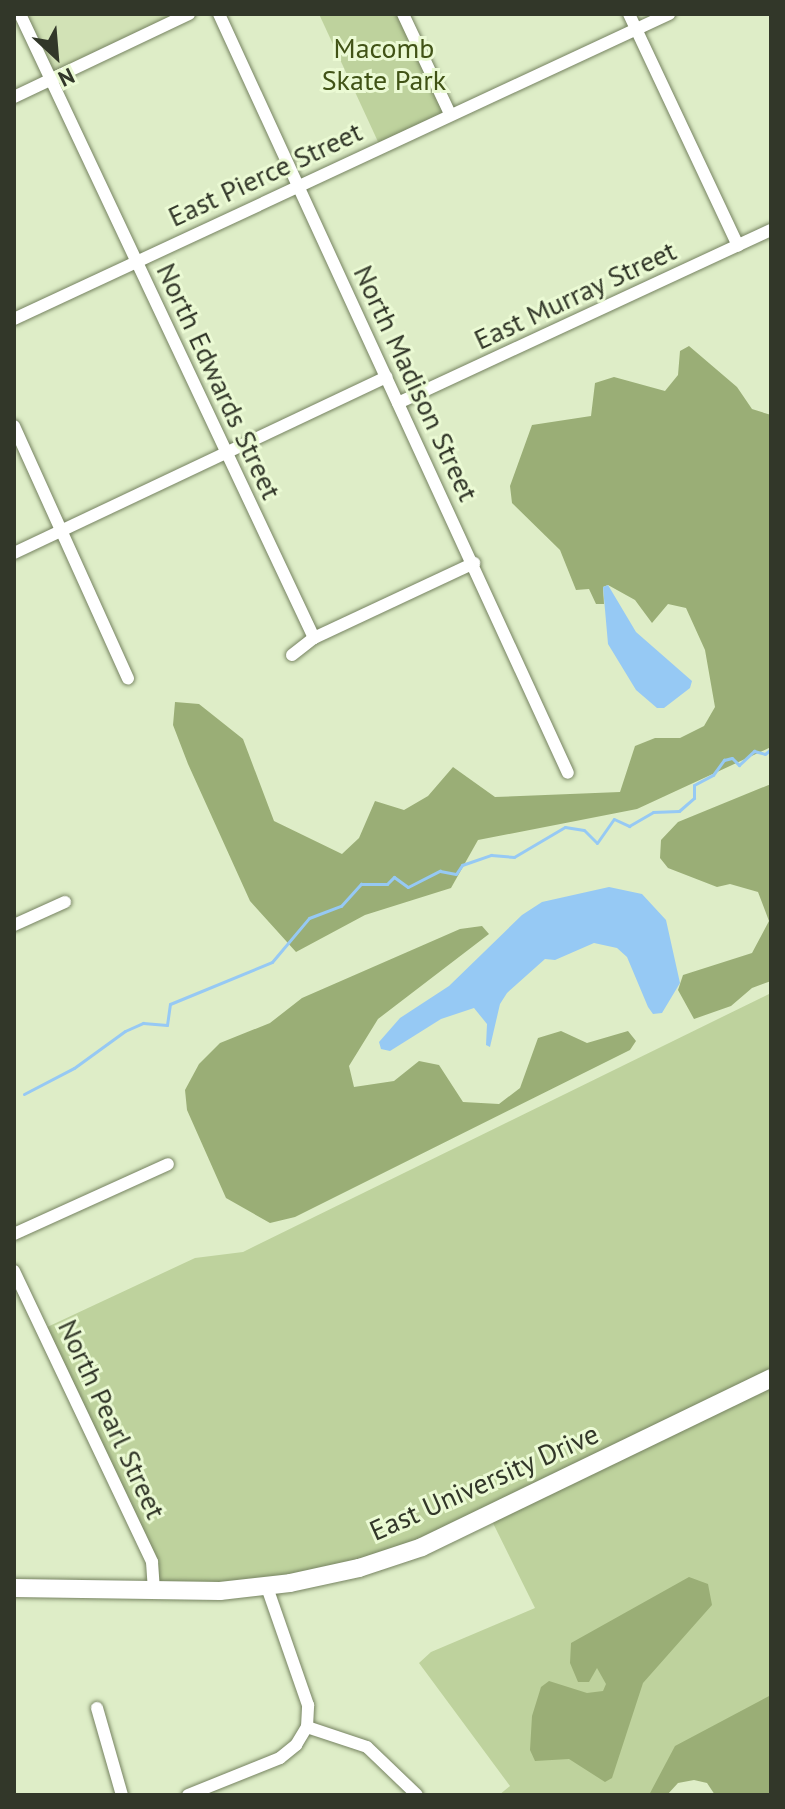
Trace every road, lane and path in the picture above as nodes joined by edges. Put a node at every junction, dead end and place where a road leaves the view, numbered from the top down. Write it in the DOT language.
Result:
graph roads {
  1 [pos="20,14"];
  2 [pos="189,14"];
  3 [pos="219,14"];
  4 [pos="403,14"];
  5 [pos="629,14"];
  6 [pos="669,14"];
  7 [pos="636,29"];
  8 [pos="50,79"];
  9 [pos="14,97"];
  10 [pos="450,114"];
  11 [pos="297,184"];
  12 [pos="771,230"];
  13 [pos="738,246"];
  14 [pos="136,261"];
  15 [pos="14,319"];
  16 [pos="386,377"];
  17 [pos="398,403"];
  18 [pos="14,426"];
  19 [pos="226,453"];
  20 [pos="61,530"];
  21 [pos="14,553"];
  22 [pos="474,563"];
  23 [pos="314,638"];
  24 [pos="292,655"];
  25 [pos="128,678"];
  26 [pos="568,773"];
  27 [pos="65,902"];
  28 [pos="14,925"];
  29 [pos="168,1164"];
  30 [pos="14,1234"];
  31 [pos="14,1271"];
  32 [pos="771,1378"];
  33 [pos="267,1587"];
  34 [pos="14,1588"];
  35 [pos="154,1590"];
  36 [pos="97,1708"];
  37 [pos="307,1727"];
  38 [pos="122,1795"];
  39 [pos="188,1795"];
  40 [pos="417,1795"];
  1 -- 8 [label="street, North Edwards Street"];
  2 -- 8 [label="street"];
  3 -- 11 [label="street, North Madison Street"];
  4 -- 10 [label="street"];
  5 -- 7 [label="street"];
  6 -- 7 [label="street, East Pierce Street"];
  7 -- 10 [label="street, East Pierce Street"];
  7 -- 13 [label="street"];
  8 -- 9 [label="street"];
  8 -- 14 [label="street, North Edwards Street"];
  10 -- 11 [label="street, East Pierce Street"];
  11 -- 14 [label="street, East Pierce Street"];
  11 -- 16 [label="street, North Madison Street"];
  12 -- 13 [label="street, East Murray Street"];
  13 -- 17 [label="street, East Murray Street"];
  14 -- 15 [label="street, East Pierce Street"];
  14 -- 19 [label="street, North Edwards Street"];
  16 -- 17 [label="street, North Madison Street"];
  16 -- 19 [label="street"];
  17 -- 22 [label="street, North Madison Street"];
  18 -- 20 [label="street"];
  19 -- 20 [label="street"];
  19 -- 23 [label="street, North Edwards Street"];
  20 -- 21 [label="street"];
  20 -- 25 [label="street"];
  22 -- 23 [label="street"];
  22 -- 26 [label="street, North Madison Street"];
  23 -- 24 [label="street"];
  27 -- 28 [label="street"];
  29 -- 30 [label="street"];
  31 -- 35 [label="street, North Pearl Street"];
  32 -- 33 [label="main road, East University Drive"];
  33 -- 35 [label="main road, East University Drive"];
  33 -- 37 [label="street"];
  34 -- 35 [label="main road, East University Drive"];
  36 -- 38 [label="street"];
  37 -- 39 [label="street"];
  37 -- 40 [label="street"];
}
